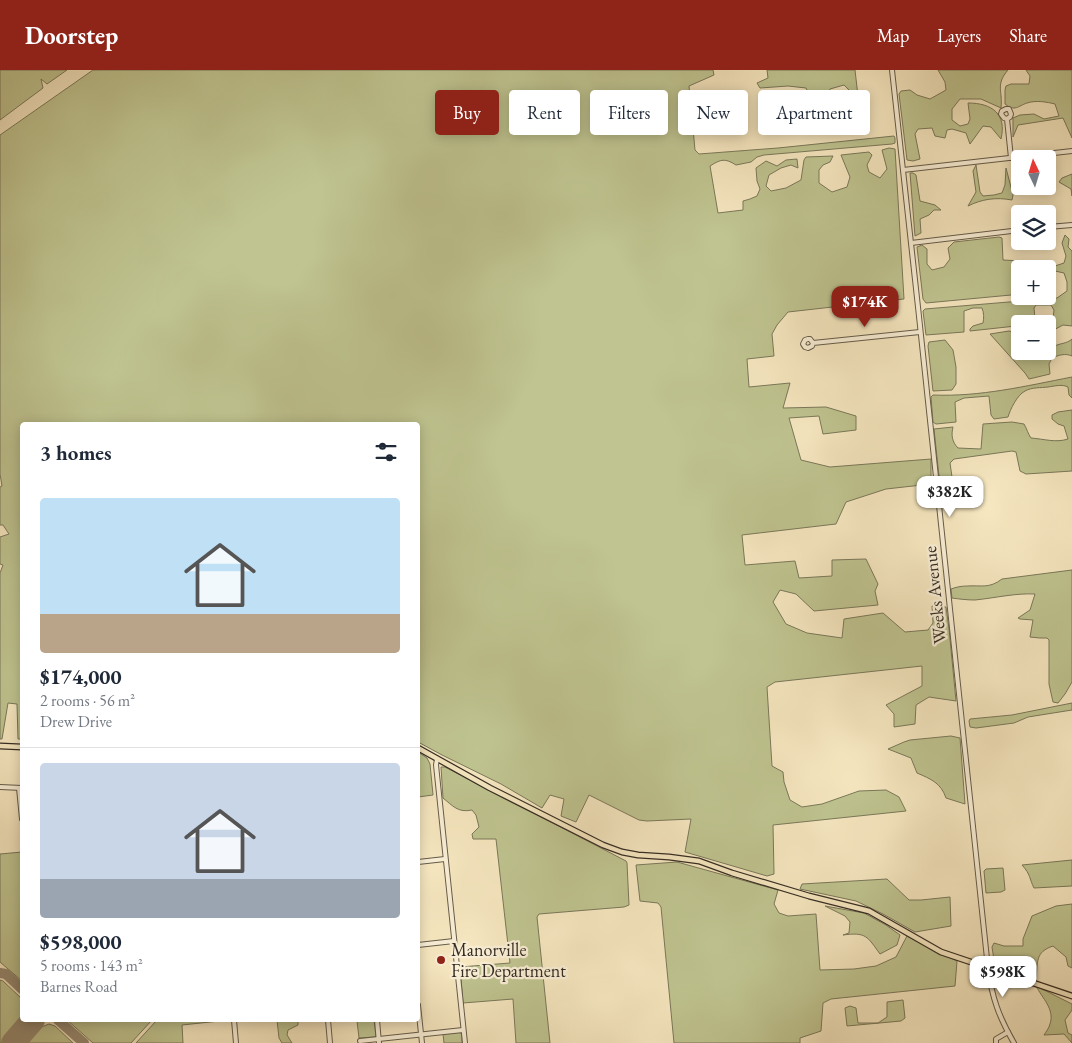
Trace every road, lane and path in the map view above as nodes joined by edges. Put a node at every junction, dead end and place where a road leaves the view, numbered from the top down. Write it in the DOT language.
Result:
graph roads {
  1 [pos="892,70"];
  2 [pos="1007,119"];
  3 [pos="1072,152"];
  4 [pos="1056,154"];
  5 [pos="1011,158"];
  6 [pos="903,170"];
  7 [pos="1072,225"];
  8 [pos="1056,226"];
  9 [pos="1011,231"];
  10 [pos="911,243"];
  11 [pos="920,332"];
  12 [pos="813,343"];
  13 [pos="0,746"];
  14 [pos="20,747"];
  15 [pos="420,749"];
  16 [pos="437,759"];
  17 [pos="0,787"];
  18 [pos="20,788"];
  19 [pos="445,859"];
  20 [pos="420,862"];
  21 [pos="454,941"];
  22 [pos="420,945"];
  23 [pos="988,968"];
  24 [pos="1072,996"];
  25 [pos="234,1022"];
  26 [pos="328,1022"];
  27 [pos="377,1022"];
  28 [pos="420,1022"];
  29 [pos="464,1030"];
  30 [pos="1008,1032"];
  31 [pos="421,1034"];
  32 [pos="360,1041"];
  33 [pos="379,1041"];
  34 [pos="236,1043"];
  35 [pos="330,1043"];
  36 [pos="422,1043"];
  37 [pos="465,1043"];
  38 [pos="996,1043"];
  39 [pos="1014,1043"];
  1 -- 6 [label="street, Weeks Avenue"];
  2 -- 5 [label="street"];
  3 -- 4 [label="street"];
  5 -- 6 [label="street"];
  6 -- 10 [label="street, Weeks Avenue"];
  7 -- 8 [label="street"];
  9 -- 10 [label="street"];
  10 -- 11 [label="street, Weeks Avenue"];
  11 -- 12 [label="street"];
  11 -- 23 [label="street, Weeks Avenue"];
  13 -- 14 [label="main road"];
  15 -- 16 [label="main road"];
  16 -- 19 [label="street"];
  16 -- 23 [label="main road"];
  17 -- 18 [label="street"];
  19 -- 20 [label="street"];
  19 -- 21 [label="street"];
  21 -- 22 [label="street"];
  21 -- 29 [label="street"];
  23 -- 24 [label="main road"];
  23 -- 30 [label="street, Weeks Avenue"];
  25 -- 34 [label="street"];
  26 -- 35 [label="street"];
  27 -- 33 [label="street"];
  28 -- 31 [label="street"];
  29 -- 31 [label="street"];
  29 -- 37 [label="street"];
  30 -- 38 [label="street"];
  30 -- 39 [label="street, Weeks Avenue"];
  31 -- 33 [label="street"];
  31 -- 36 [label="street"];
  32 -- 33 [label="street"];
}
